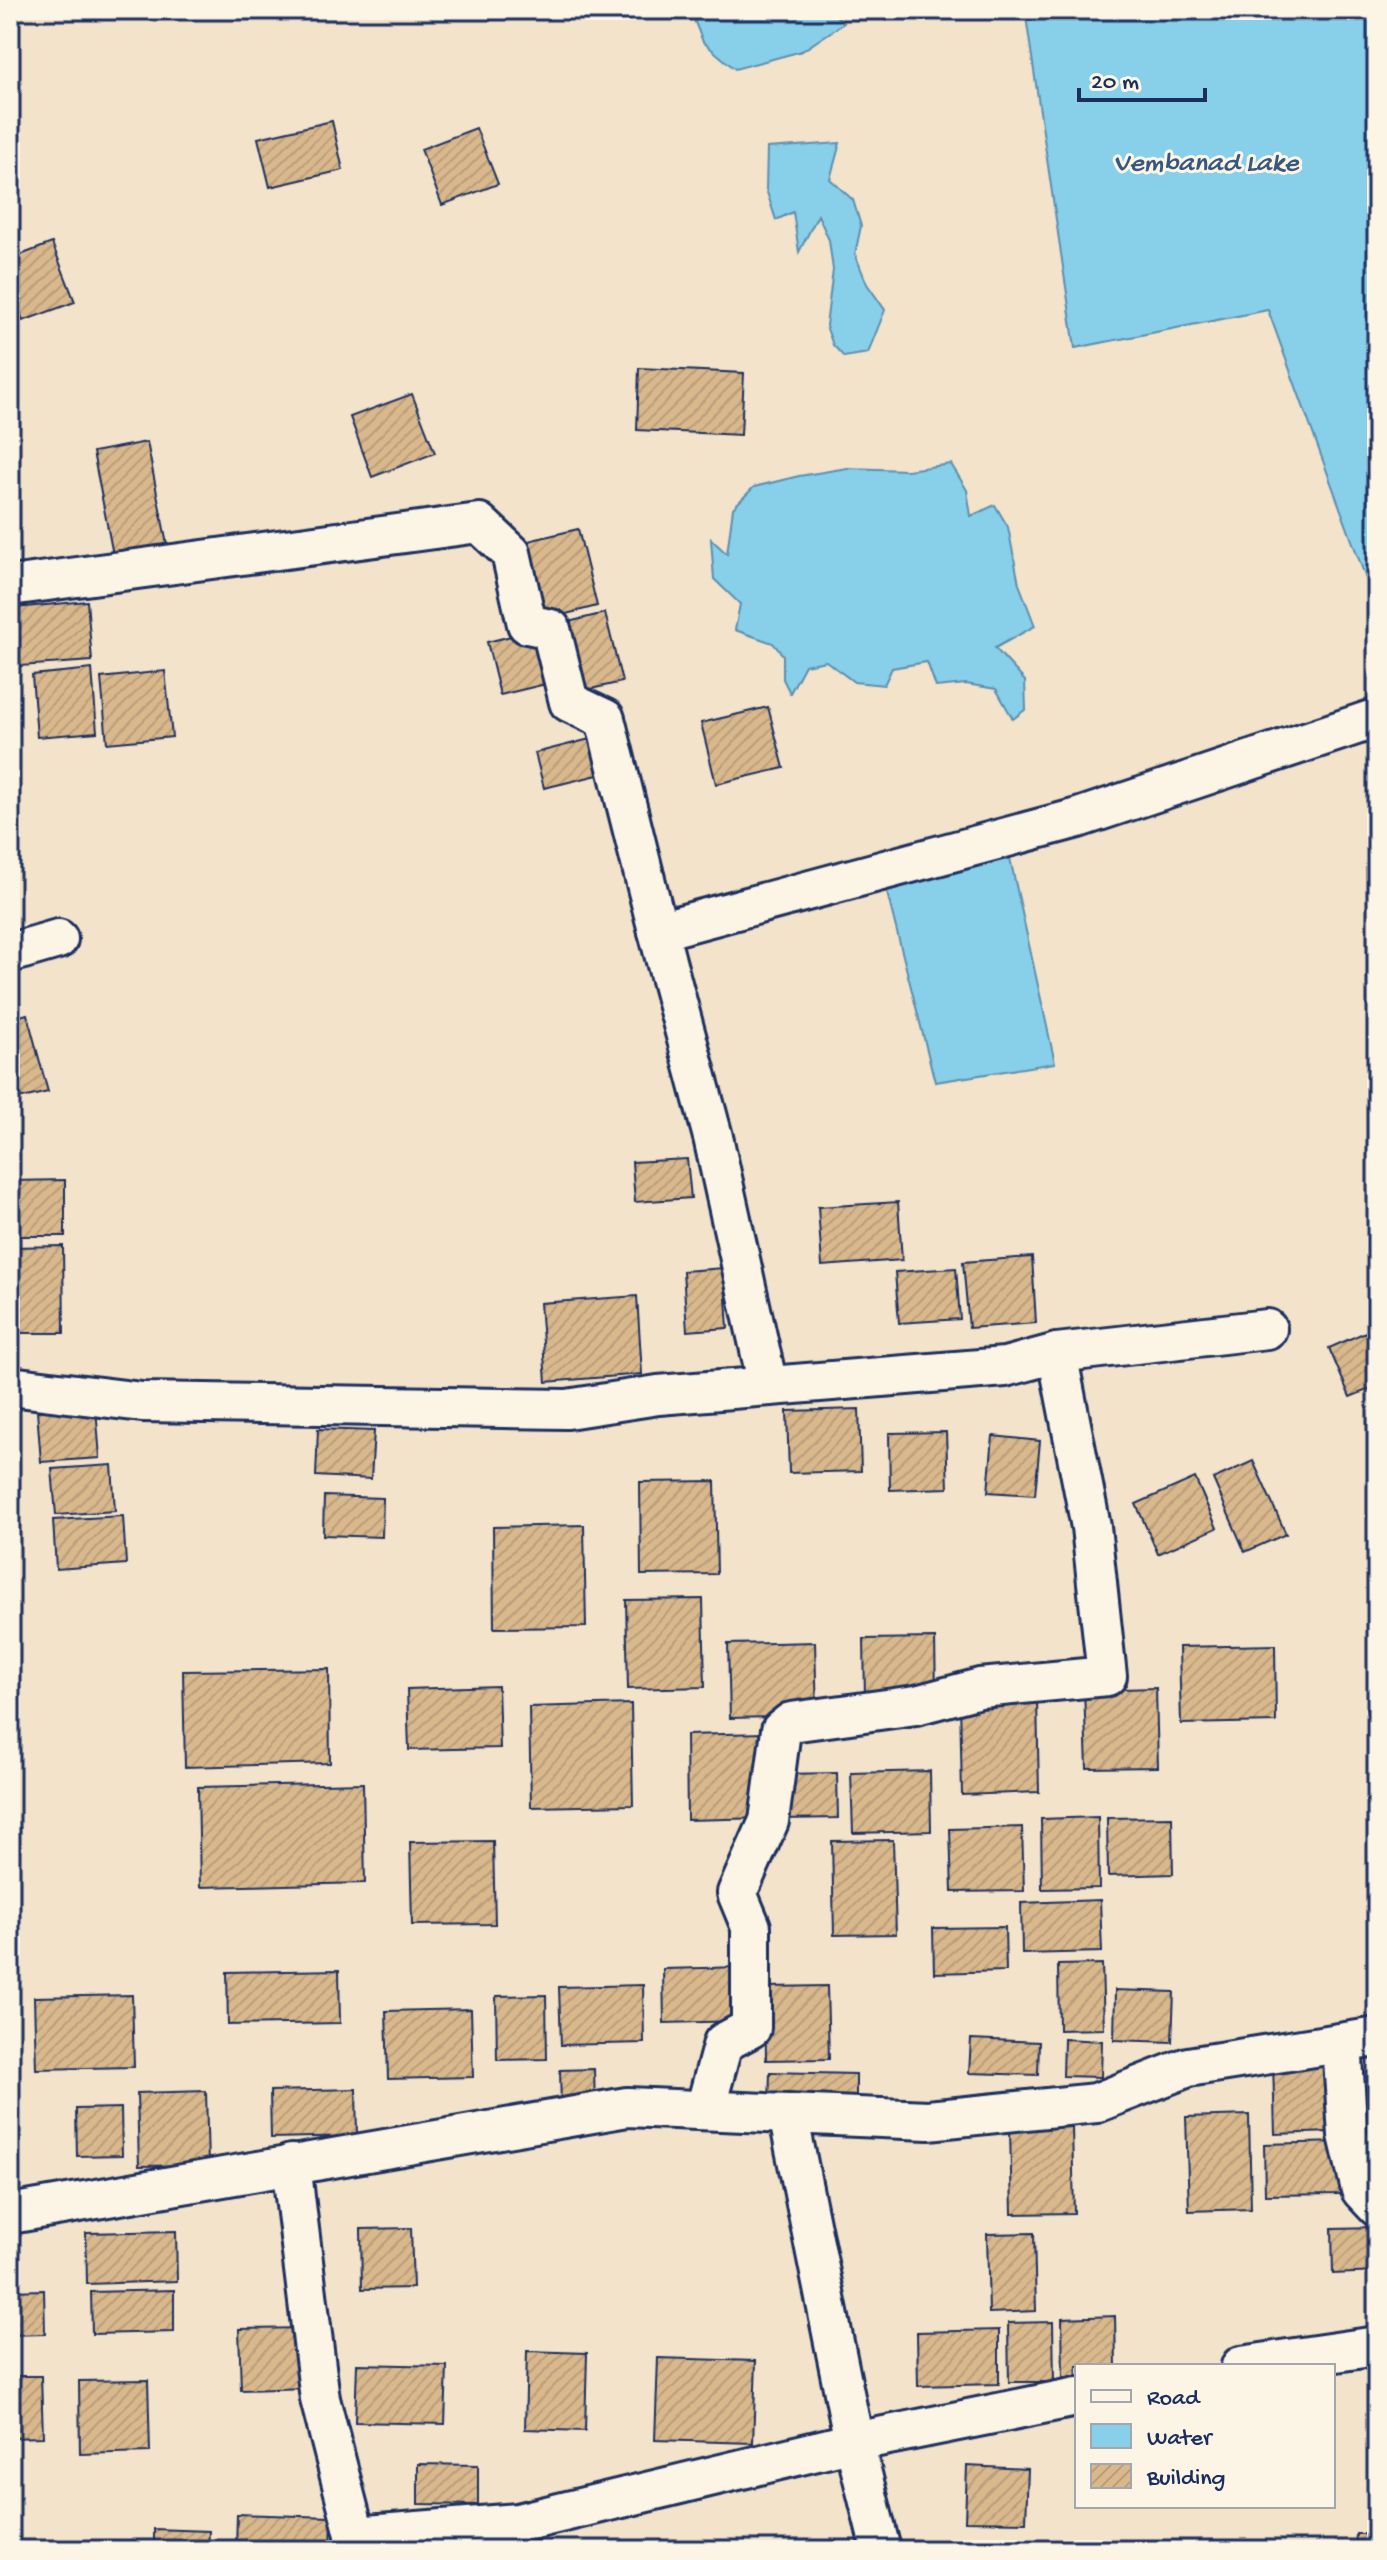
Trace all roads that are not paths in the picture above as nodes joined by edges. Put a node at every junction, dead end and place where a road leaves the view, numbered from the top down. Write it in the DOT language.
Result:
graph roads {
  1 [pos="10,586"];
  2 [pos="1377,718"];
  3 [pos="658,931"];
  4 [pos="58,939"];
  5 [pos="10,953"];
  6 [pos="1267,1329"];
  7 [pos="1057,1353"];
  8 [pos="10,1386"];
  9 [pos="768,1386"];
  10 [pos="1359,2040"];
  11 [pos="705,2110"];
  12 [pos="788,2114"];
  13 [pos="291,2164"];
  14 [pos="1377,2207"];
  15 [pos="10,2214"];
  16 [pos="1377,2346"];
  17 [pos="1255,2364"];
  18 [pos="1075,2397"];
  19 [pos="854,2442"];
  20 [pos="357,2543"];
  21 [pos="881,2550"];
  1 -- 3 [label="street"];
  2 -- 3 [label="street"];
  3 -- 9 [label="street"];
  4 -- 5 [label="street"];
  6 -- 7 [label="street"];
  7 -- 9 [label="street"];
  7 -- 11 [label="street"];
  8 -- 9 [label="street"];
  10 -- 12 [label="street"];
  10 -- 14 [label="street"];
  11 -- 12 [label="street"];
  11 -- 13 [label="street"];
  12 -- 19 [label="street"];
  13 -- 15 [label="street"];
  13 -- 20 [label="street"];
  16 -- 17 [label="street"];
  18 -- 19 [label="street"];
  19 -- 20 [label="street"];
  19 -- 21 [label="street"];
}
